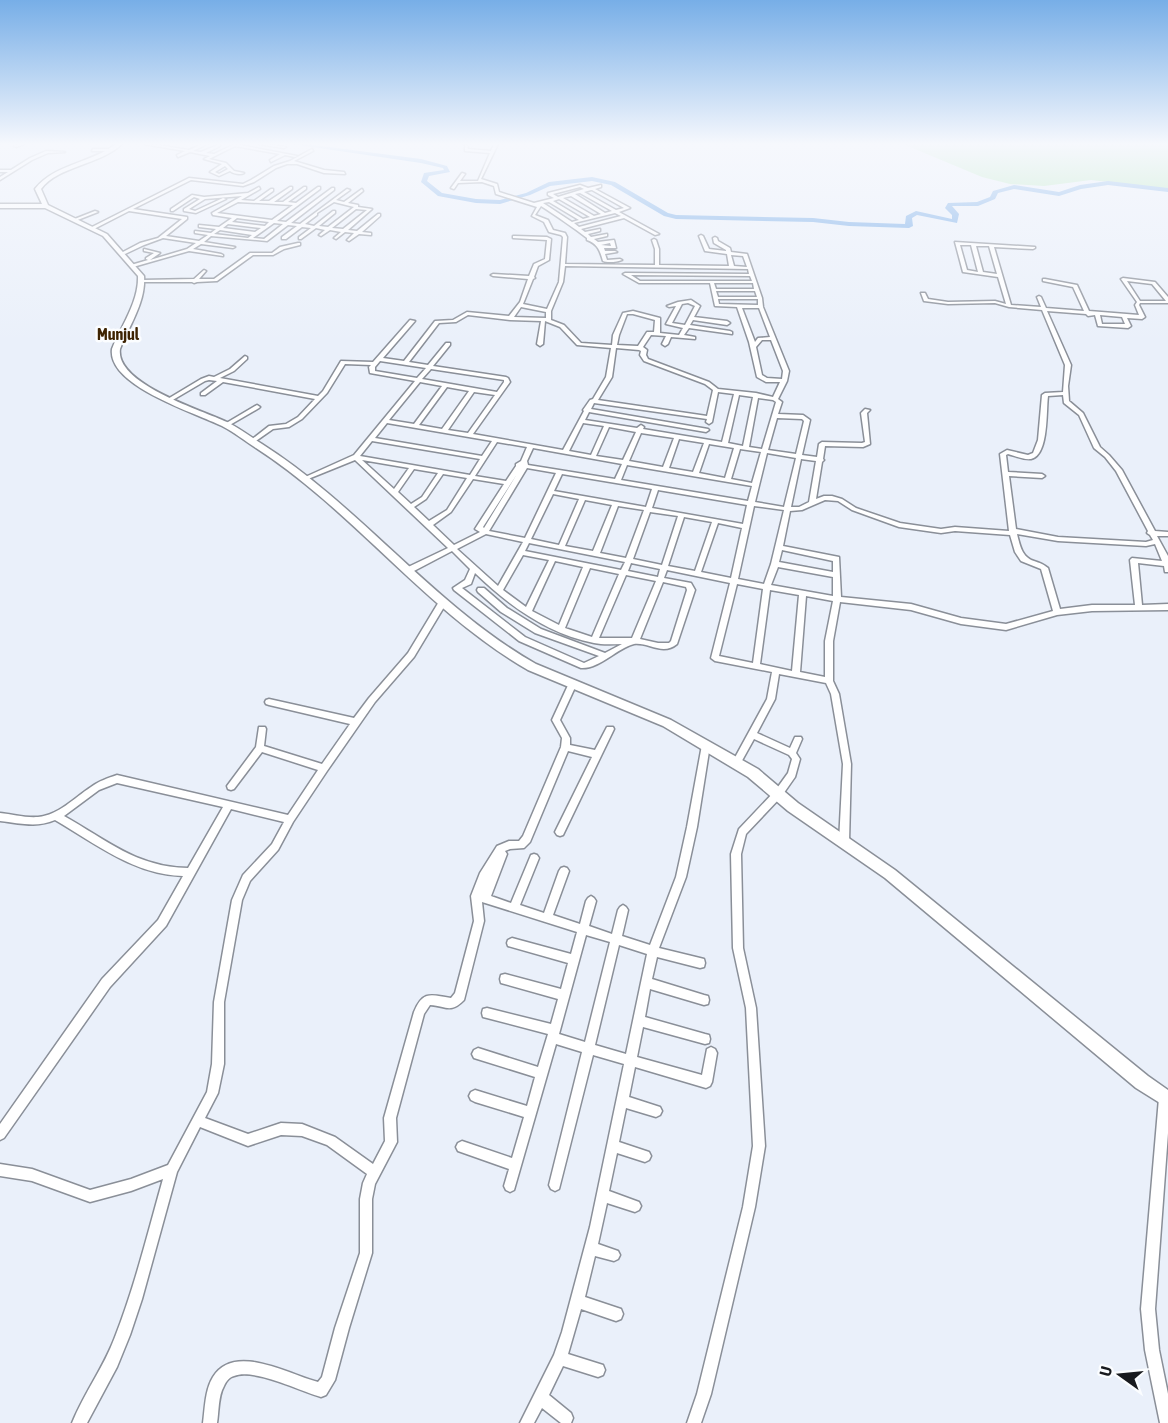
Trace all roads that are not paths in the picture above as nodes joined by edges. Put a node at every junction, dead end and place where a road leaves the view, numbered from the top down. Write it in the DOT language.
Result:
graph roads {
  1 [pos="55,210"];
  2 [pos="130,210"];
  3 [pos="133,210"];
  4 [pos="220,210"];
  5 [pos="288,210"];
  6 [pos="305,210"];
  7 [pos="320,210"];
  8 [pos="336,210"];
  9 [pos="352,210"];
  10 [pos="369,210"];
  11 [pos="537,210"];
  12 [pos="551,210"];
  13 [pos="565,210"];
  14 [pos="581,210"];
  15 [pos="598,210"];
  16 [pos="615,211"];
  17 [pos="96,212"];
  18 [pos="604,214"];
  19 [pos="379,215"];
  20 [pos="625,216"];
  21 [pos="236,217"];
  22 [pos="593,217"];
  23 [pos="582,219"];
  24 [pos="74,220"];
  25 [pos="274,221"];
  26 [pos="228,223"];
  27 [pos="288,223"];
  28 [pos="571,223"];
  29 [pos="302,225"];
  30 [pos="201,226"];
  31 [pos="265,227"];
  32 [pos="316,227"];
  33 [pos="92,228"];
  34 [pos="219,229"];
  35 [pos="330,229"];
  36 [pos="577,229"];
  37 [pos="598,230"];
  38 [pos="344,231"];
  39 [pos="551,231"];
  40 [pos="197,232"];
  41 [pos="358,233"];
  42 [pos="211,234"];
  43 [pos="257,234"];
  44 [pos="369,234"];
  45 [pos="583,234"];
  46 [pos="657,234"];
  47 [pos="321,235"];
  48 [pos="605,235"];
  49 [pos="701,236"];
  50 [pos="163,237"];
  51 [pos="515,237"];
  52 [pos="284,238"];
  53 [pos="301,238"];
  54 [pos="336,238"];
  55 [pos="548,238"];
  56 [pos="715,238"];
  57 [pos="250,239"];
  58 [pos="589,239"];
  59 [pos="263,240"];
  60 [pos="349,240"];
  61 [pos="654,240"];
  62 [pos="199,242"];
  63 [pos="298,244"];
  64 [pos="973,244"];
  65 [pos="991,245"];
  66 [pos="232,247"];
  67 [pos="258,247"];
  68 [pos="600,248"];
  69 [pos="1033,248"];
  70 [pos="146,250"];
  71 [pos="189,250"];
  72 [pos="200,251"];
  73 [pos="615,252"];
  74 [pos="123,253"];
  75 [pos="729,253"];
  76 [pos="192,257"];
  77 [pos="208,260"];
  78 [pos="620,260"];
  79 [pos="135,265"];
  80 [pos="564,265"];
  81 [pos="657,267"];
  82 [pos="683,267"];
  83 [pos="732,268"];
  84 [pos="750,268"];
  85 [pos="204,271"];
  86 [pos="683,274"];
  87 [pos="981,274"];
  88 [pos="493,275"];
  89 [pos="752,275"];
  90 [pos="999,276"];
  91 [pos="533,278"];
  92 [pos="1045,280"];
  93 [pos="142,281"];
  94 [pos="194,282"];
  95 [pos="684,282"];
  96 [pos="754,282"];
  97 [pos="712,283"];
  98 [pos="714,290"];
  99 [pos="757,290"];
  100 [pos="923,294"];
  101 [pos="1039,297"];
  102 [pos="715,298"];
  103 [pos="760,298"];
  104 [pos="1168,301"];
  105 [pos="1139,302"];
  106 [pos="680,303"];
  107 [pos="519,305"];
  108 [pos="669,306"];
  109 [pos="1009,306"];
  110 [pos="739,307"];
  111 [pos="760,307"];
  112 [pos="1043,309"];
  113 [pos="549,311"];
  114 [pos="715,311"];
  115 [pos="1088,314"];
  116 [pos="1097,315"];
  117 [pos="1124,316"];
  118 [pos="510,318"];
  119 [pos="691,318"];
  120 [pos="412,321"];
  121 [pos="545,321"];
  122 [pos="710,321"];
  123 [pos="687,326"];
  124 [pos="657,333"];
  125 [pos="669,335"];
  126 [pos="687,337"];
  127 [pos="774,338"];
  128 [pos="448,344"];
  129 [pos="540,344"];
  130 [pos="665,344"];
  131 [pos="685,345"];
  132 [pos="614,346"];
  133 [pos="753,347"];
  134 [pos="640,348"];
  135 [pos="245,358"];
  136 [pos="377,362"];
  137 [pos="405,363"];
  138 [pos="429,367"];
  139 [pos="218,380"];
  140 [pos="418,381"];
  141 [pos="784,381"];
  142 [pos="445,385"];
  143 [pos="473,389"];
  144 [pos="716,390"];
  145 [pos="737,393"];
  146 [pos="1065,393"];
  147 [pos="203,394"];
  148 [pos="498,394"];
  149 [pos="756,395"];
  150 [pos="320,398"];
  151 [pos="775,399"];
  152 [pos="169,400"];
  153 [pos="595,401"];
  154 [pos="256,407"];
  155 [pos="648,409"];
  156 [pos="586,410"];
  157 [pos="867,410"];
  158 [pos="775,417"];
  159 [pos="710,418"];
  160 [pos="644,420"];
  161 [pos="386,421"];
  162 [pos="581,422"];
  163 [pos="226,425"];
  164 [pos="607,426"];
  165 [pos="415,427"];
  166 [pos="706,430"];
  167 [pos="444,431"];
  168 [pos="638,431"];
  169 [pos="469,436"];
  170 [pos="677,437"];
  171 [pos="372,439"];
  172 [pos="253,441"];
  173 [pos="495,441"];
  174 [pos="705,442"];
  175 [pos="724,445"];
  176 [pos="531,446"];
  177 [pos="737,447"];
  178 [pos="746,448"];
  179 [pos="766,451"];
  180 [pos="565,452"];
  181 [pos="593,456"];
  182 [pos="356,457"];
  183 [pos="798,457"];
  184 [pos="483,458"];
  185 [pos="821,460"];
  186 [pos="625,462"];
  187 [pos="522,464"];
  188 [pos="413,466"];
  189 [pos="666,469"];
  190 [pos="442,471"];
  191 [pos="560,472"];
  192 [pos="696,474"];
  193 [pos="1006,474"];
  194 [pos="1042,476"];
  195 [pos="471,477"];
  196 [pos="306,478"];
  197 [pos="728,479"];
  198 [pos="617,481"];
  199 [pos="507,483"];
  200 [pos="755,485"];
  201 [pos="656,488"];
  202 [pos="395,492"];
  203 [pos="550,492"];
  204 [pos="583,498"];
  205 [pos="616,503"];
  206 [pos="752,504"];
  207 [pos="812,504"];
  208 [pos="410,507"];
  209 [pos="648,509"];
  210 [pos="787,509"];
  211 [pos="681,516"];
  212 [pos="716,521"];
  213 [pos="429,524"];
  214 [pos="745,526"];
  215 [pos="483,530"];
  216 [pos="1014,532"];
  217 [pos="1150,532"];
  218 [pos="1168,534"];
  219 [pos="527,540"];
  220 [pos="1156,542"];
  221 [pos="450,546"];
  222 [pos="561,547"];
  223 [pos="778,548"];
  224 [pos="520,552"];
  225 [pos="596,554"];
  226 [pos="553,559"];
  227 [pos="629,560"];
  228 [pos="775,564"];
  229 [pos="587,566"];
  230 [pos="665,567"];
  231 [pos="1167,567"];
  232 [pos="406,568"];
  233 [pos="474,568"];
  234 [pos="622,573"];
  235 [pos="697,574"];
  236 [pos="836,575"];
  237 [pos="486,579"];
  238 [pos="660,580"];
  239 [pos="734,581"];
  240 [pos="767,586"];
  241 [pos="481,590"];
  242 [pos="499,591"];
  243 [pos="802,593"];
  244 [pos="467,596"];
  245 [pos="837,599"];
  246 [pos="443,602"];
  247 [pos="495,602"];
  248 [pos="519,605"];
  249 [pos="1139,607"];
  250 [pos="1168,607"];
  251 [pos="504,610"];
  252 [pos="528,611"];
  253 [pos="486,612"];
  254 [pos="1057,612"];
  255 [pos="561,628"];
  256 [pos="582,636"];
  257 [pos="555,638"];
  258 [pos="594,640"];
  259 [pos="635,641"];
  260 [pos="606,656"];
  261 [pos="756,667"];
  262 [pos="776,671"];
  263 [pos="796,674"];
  264 [pos="829,681"];
  265 [pos="573,683"];
  266 [pos="269,702"];
  267 [pos="356,722"];
  268 [pos="261,729"];
  269 [pos="610,729"];
  270 [pos="752,734"];
  271 [pos="798,739"];
  272 [pos="706,745"];
  273 [pos="260,747"];
  274 [pos="566,747"];
  275 [pos="792,753"];
  276 [pos="596,754"];
  277 [pos="736,763"];
  278 [pos="324,768"];
  279 [pos="231,786"];
  280 [pos="778,794"];
  281 [pos="229,806"];
  282 [pos="56,816"];
  283 [pos="0,817"];
  284 [pos="290,819"];
  285 [pos="560,832"];
  286 [pos="844,842"];
  287 [pos="502,854"];
  288 [pos="534,858"];
  289 [pos="564,871"];
  290 [pos="190,872"];
  291 [pos="591,901"];
  292 [pos="514,908"];
  293 [pos="623,910"];
  294 [pos="547,918"];
  295 [pos="582,929"];
  296 [pos="615,940"];
  297 [pos="512,944"];
  298 [pos="653,951"];
  299 [pos="574,960"];
  300 [pos="700,963"];
  301 [pos="505,979"];
  302 [pos="646,983"];
  303 [pos="564,995"];
  304 [pos="704,1000"];
  305 [pos="487,1013"];
  306 [pos="639,1021"];
  307 [pos="554,1034"];
  308 [pos="705,1039"];
  309 [pos="589,1048"];
  310 [pos="711,1053"];
  311 [pos="478,1054"];
  312 [pos="630,1060"];
  313 [pos="542,1074"];
  314 [pos="475,1096"];
  315 [pos="1167,1099"];
  316 [pos="622,1101"];
  317 [pos="656,1111"];
  318 [pos="531,1113"];
  319 [pos="198,1120"];
  320 [pos="0,1134"];
  321 [pos="613,1146"];
  322 [pos="462,1148"];
  323 [pos="645,1156"];
  324 [pos="516,1165"];
  325 [pos="0,1170"];
  326 [pos="172,1170"];
  327 [pos="374,1172"];
  328 [pos="555,1185"];
  329 [pos="510,1186"];
  330 [pos="602,1195"];
  331 [pos="635,1206"];
  332 [pos="591,1248"];
  333 [pos="614,1255"];
  334 [pos="577,1300"];
  335 [pos="616,1314"];
  336 [pos="560,1358"];
  337 [pos="598,1370"];
  338 [pos="540,1397"];
  339 [pos="566,1418"];
  340 [pos="79,1423"];
  341 [pos="210,1423"];
  342 [pos="527,1423"];
  343 [pos="694,1423"];
  344 [pos="1167,1423"];
  1 -- 24 [label="street"];
  2 -- 33 [label="street"];
  3 -- 50 [label="street"];
  4 -- 21 [label="street"];
  5 -- 25 [label="street"];
  6 -- 27 [label="street"];
  7 -- 29 [label="street"];
  8 -- 32 [label="street"];
  9 -- 35 [label="street"];
  10 -- 38 [label="street"];
  11 -- 39 [label="street"];
  12 -- 28 [label="street"];
  13 -- 23 [label="street"];
  14 -- 22 [label="street"];
  15 -- 18 [label="street"];
  16 -- 18 [label="street"];
  16 -- 20 [label="street"];
  17 -- 24 [label="street"];
  18 -- 22 [label="street"];
  19 -- 41 [label="street"];
  20 -- 36 [label="street"];
  20 -- 46 [label="street"];
  21 -- 25 [label="street"];
  21 -- 26 [label="street"];
  22 -- 23 [label="street"];
  23 -- 28 [label="street"];
  24 -- 33 [label="street"];
  25 -- 27 [label="street"];
  25 -- 31 [label="street"];
  26 -- 31 [label="street"];
  26 -- 34 [label="street"];
  27 -- 29 [label="street"];
  27 -- 59 [label="street"];
  28 -- 36 [label="street"];
  29 -- 32 [label="street"];
  29 -- 52 [label="street"];
  30 -- 34 [label="street"];
  31 -- 43 [label="street"];
  32 -- 35 [label="street"];
  32 -- 53 [label="street"];
  33 -- 74 [label="street"];
  34 -- 42 [label="street"];
  34 -- 43 [label="street"];
  35 -- 38 [label="street"];
  35 -- 47 [label="street"];
  36 -- 45 [label="street"];
  37 -- 45 [label="street"];
  38 -- 41 [label="street"];
  38 -- 54 [label="street"];
  39 -- 55 [label="street"];
  39 -- 80 [label="street"];
  40 -- 42 [label="street"];
  41 -- 44 [label="street"];
  41 -- 60 [label="street"];
  42 -- 57 [label="street"];
  42 -- 62 [label="street"];
  43 -- 57 [label="street"];
  45 -- 58 [label="street"];
  48 -- 58 [label="street"];
  49 -- 75 [label="street"];
  50 -- 62 [label="street"];
  50 -- 74 [label="street"];
  51 -- 55 [label="street"];
  55 -- 91 [label="street"];
  56 -- 75 [label="street"];
  57 -- 59 [label="street"];
  58 -- 68 [label="street"];
  59 -- 67 [label="street"];
  61 -- 81 [label="street"];
  62 -- 66 [label="street"];
  62 -- 71 [label="street"];
  63 -- 94 [label="street"];
  64 -- 65 [label="street"];
  64 -- 87 [label="street"];
  64 -- 87 [label="street"];
  65 -- 69 [label="street"];
  65 -- 90 [label="street"];
  68 -- 73 [label="street"];
  68 -- 78 [label="street"];
  70 -- 79 [label="street"];
  71 -- 72 [label="street"];
  71 -- 79 [label="street"];
  72 -- 76 [label="street"];
  72 -- 77 [label="street"];
  74 -- 79 [label="street"];
  75 -- 83 [label="street"];
  75 -- 84 [label="street"];
  79 -- 93 [label="street"];
  80 -- 81 [label="street"];
  80 -- 113 [label="street"];
  81 -- 82 [label="street"];
  82 -- 83 [label="street"];
  82 -- 86 [label="street"];
  83 -- 84 [label="street"];
  84 -- 89 [label="street"];
  85 -- 94 [label="street"];
  86 -- 89 [label="street"];
  86 -- 95 [label="street"];
  86 -- 95 [label="street"];
  87 -- 90 [label="street"];
  88 -- 91 [label="street"];
  89 -- 96 [label="street"];
  90 -- 109 [label="street"];
  91 -- 107 [label="street"];
  92 -- 115 [label="street"];
  93 -- 94 [label="street"];
  93 -- 152 [label="street"];
  95 -- 97 [label="street"];
  96 -- 97 [label="street"];
  96 -- 99 [label="street"];
  97 -- 98 [label="street"];
  98 -- 99 [label="street"];
  98 -- 102 [label="street"];
  99 -- 103 [label="street"];
  100 -- 109 [label="street"];
  101 -- 112 [label="street"];
  102 -- 103 [label="street"];
  102 -- 110 [label="street"];
  103 -- 111 [label="street"];
  104 -- 105 [label="street"];
  104 -- 105 [label="street"];
  105 -- 117 [label="street"];
  106 -- 108 [label="street"];
  106 -- 119 [label="street"];
  106 -- 123 [label="street"];
  107 -- 113 [label="street"];
  107 -- 118 [label="street"];
  109 -- 112 [label="street"];
  110 -- 111 [label="street"];
  110 -- 133 [label="street"];
  111 -- 127 [label="street"];
  112 -- 115 [label="street"];
  112 -- 146 [label="street"];
  113 -- 121 [label="street"];
  114 -- 122 [label="street"];
  115 -- 116 [label="street"];
  116 -- 117 [label="street"];
  116 -- 117 [label="street"];
  118 -- 121 [label="street"];
  118 -- 137 [label="street"];
  119 -- 122 [label="street"];
  119 -- 123 [label="street"];
  120 -- 136 [label="street"];
  121 -- 129 [label="street"];
  121 -- 132 [label="street"];
  122 -- 123 [label="street"];
  123 -- 126 [label="street"];
  124 -- 125 [label="street"];
  124 -- 132 [label="street"];
  124 -- 134 [label="street"];
  125 -- 126 [label="street"];
  125 -- 130 [label="street"];
  126 -- 131 [label="street"];
  127 -- 133 [label="street"];
  127 -- 141 [label="street"];
  128 -- 138 [label="street"];
  132 -- 134 [label="street"];
  132 -- 153 [label="street"];
  133 -- 141 [label="street"];
  134 -- 144 [label="street"];
  135 -- 139 [label="street"];
  136 -- 137 [label="street"];
  136 -- 140 [label="street"];
  136 -- 150 [label="street"];
  137 -- 138 [label="street"];
  138 -- 140 [label="street"];
  138 -- 148 [label="street"];
  139 -- 147 [label="street"];
  139 -- 150 [label="street"];
  139 -- 152 [label="street"];
  140 -- 142 [label="street"];
  140 -- 161 [label="street"];
  141 -- 151 [label="street"];
  142 -- 143 [label="street"];
  142 -- 165 [label="street"];
  143 -- 148 [label="street"];
  143 -- 167 [label="street"];
  144 -- 145 [label="street"];
  144 -- 159 [label="street"];
  145 -- 149 [label="street"];
  145 -- 175 [label="street"];
  146 -- 193 [label="street"];
  146 -- 217 [label="street"];
  148 -- 169 [label="street"];
  149 -- 151 [label="street"];
  149 -- 178 [label="street"];
  150 -- 172 [label="street"];
  151 -- 158 [label="street"];
  152 -- 163 [label="street"];
  153 -- 155 [label="street"];
  153 -- 156 [label="street"];
  154 -- 163 [label="street"];
  155 -- 159 [label="street"];
  155 -- 160 [label="street"];
  156 -- 160 [label="street"];
  156 -- 162 [label="street"];
  157 -- 185 [label="street"];
  158 -- 179 [label="street"];
  158 -- 183 [label="street"];
  159 -- 166 [label="street"];
  160 -- 166 [label="street"];
  160 -- 168 [label="street"];
  161 -- 165 [label="street"];
  161 -- 171 [label="street"];
  162 -- 164 [label="street"];
  162 -- 180 [label="street"];
  163 -- 172 [label="street"];
  164 -- 168 [label="street"];
  164 -- 181 [label="street"];
  165 -- 167 [label="street"];
  166 -- 174 [label="street"];
  167 -- 169 [label="street"];
  168 -- 170 [label="street"];
  168 -- 186 [label="street"];
  169 -- 173 [label="street"];
  170 -- 174 [label="street"];
  170 -- 189 [label="street"];
  171 -- 182 [label="street"];
  171 -- 184 [label="street"];
  172 -- 196 [label="street"];
  173 -- 176 [label="street"];
  173 -- 184 [label="street"];
  174 -- 175 [label="street"];
  174 -- 192 [label="street"];
  175 -- 177 [label="street"];
  176 -- 180 [label="street"];
  176 -- 187 [label="street"];
  177 -- 178 [label="street"];
  177 -- 197 [label="street"];
  178 -- 179 [label="street"];
  179 -- 183 [label="street"];
  179 -- 200 [label="street"];
  180 -- 181 [label="street"];
  181 -- 186 [label="street"];
  182 -- 188 [label="street"];
  182 -- 196 [label="street"];
  182 -- 202 [label="street"];
  183 -- 185 [label="street"];
  183 -- 210 [label="street"];
  184 -- 195 [label="street"];
  185 -- 207 [label="street"];
  186 -- 189 [label="street"];
  186 -- 198 [label="street"];
  187 -- 191 [label="street"];
  187 -- 199 [label="street"];
  187 -- 215 [label="street"];
  188 -- 190 [label="street"];
  188 -- 202 [label="street"];
  189 -- 192 [label="street"];
  190 -- 195 [label="street"];
  190 -- 208 [label="street"];
  191 -- 198 [label="street"];
  191 -- 203 [label="street"];
  192 -- 197 [label="street"];
  193 -- 194 [label="street"];
  193 -- 216 [label="street"];
  195 -- 199 [label="street"];
  195 -- 213 [label="street"];
  196 -- 232 [label="street"];
  197 -- 200 [label="street"];
  198 -- 201 [label="street"];
  199 -- 215 [label="street"];
  200 -- 206 [label="street"];
  201 -- 206 [label="street"];
  201 -- 209 [label="street"];
  202 -- 208 [label="street"];
  203 -- 204 [label="street"];
  203 -- 219 [label="street"];
  204 -- 205 [label="street"];
  204 -- 222 [label="street"];
  205 -- 209 [label="street"];
  205 -- 225 [label="street"];
  206 -- 210 [label="street"];
  206 -- 214 [label="street"];
  207 -- 210 [label="street"];
  207 -- 216 [label="street"];
  208 -- 213 [label="street"];
  209 -- 211 [label="street"];
  209 -- 227 [label="street"];
  210 -- 223 [label="street"];
  211 -- 212 [label="street"];
  211 -- 230 [label="street"];
  212 -- 214 [label="street"];
  212 -- 235 [label="street"];
  213 -- 221 [label="street"];
  214 -- 239 [label="street"];
  215 -- 219 [label="street"];
  215 -- 221 [label="street"];
  216 -- 220 [label="street"];
  216 -- 254 [label="street"];
  217 -- 218 [label="street"];
  217 -- 220 [label="street"];
  219 -- 222 [label="street"];
  219 -- 224 [label="street"];
  220 -- 231 [label="street"];
  221 -- 232 [label="street"];
  221 -- 233 [label="street"];
  222 -- 225 [label="street"];
  223 -- 228 [label="street"];
  223 -- 236 [label="street"];
  224 -- 226 [label="street"];
  224 -- 242 [label="street"];
  225 -- 227 [label="street"];
  226 -- 229 [label="street"];
  226 -- 252 [label="street"];
  227 -- 230 [label="street"];
  227 -- 234 [label="street"];
  228 -- 236 [label="street"];
  228 -- 240 [label="street"];
  229 -- 234 [label="street"];
  229 -- 255 [label="street"];
  230 -- 235 [label="street"];
  230 -- 238 [label="street"];
  231 -- 249 [label="street"];
  232 -- 246 [label="street"];
  233 -- 237 [label="street"];
  233 -- 244 [label="street"];
  234 -- 238 [label="street"];
  234 -- 258 [label="street"];
  235 -- 239 [label="street"];
  236 -- 245 [label="street"];
  237 -- 241 [label="street"];
  237 -- 242 [label="street"];
  238 -- 259 [label="street"];
  238 -- 259 [label="street"];
  239 -- 240 [label="street"];
  239 -- 261 [label="street"];
  240 -- 243 [label="street"];
  240 -- 261 [label="street"];
  241 -- 244 [label="street"];
  241 -- 247 [label="street"];
  242 -- 248 [label="street"];
  243 -- 245 [label="street"];
  243 -- 263 [label="street"];
  244 -- 253 [label="street"];
  245 -- 254 [label="street"];
  245 -- 264 [label="street"];
  246 -- 265 [label="street"];
  246 -- 267 [label="street"];
  247 -- 248 [label="street"];
  247 -- 251 [label="street"];
  248 -- 252 [label="street"];
  249 -- 250 [label="street"];
  249 -- 254 [label="street"];
  251 -- 253 [label="street"];
  251 -- 257 [label="street"];
  252 -- 255 [label="street"];
  253 -- 260 [label="street"];
  255 -- 256 [label="street"];
  256 -- 257 [label="street"];
  256 -- 258 [label="street"];
  257 -- 260 [label="street"];
  258 -- 259 [label="street"];
  259 -- 260 [label="street"];
  261 -- 262 [label="street"];
  262 -- 263 [label="street"];
  262 -- 270 [label="street"];
  263 -- 264 [label="street"];
  264 -- 286 [label="street"];
  265 -- 272 [label="street"];
  265 -- 274 [label="street"];
  266 -- 267 [label="street"];
  267 -- 278 [label="street"];
  268 -- 273 [label="street"];
  269 -- 276 [label="street"];
  270 -- 275 [label="street"];
  270 -- 277 [label="street"];
  271 -- 275 [label="street"];
  272 -- 277 [label="street"];
  272 -- 298 [label="street"];
  273 -- 278 [label="street"];
  273 -- 279 [label="street"];
  274 -- 276 [label="street"];
  274 -- 327 [label="street"];
  275 -- 280 [label="street"];
  276 -- 285 [label="street"];
  277 -- 280 [label="street"];
  278 -- 284 [label="street"];
  280 -- 286 [label="street"];
  280 -- 343 [label="street"];
  281 -- 282 [label="street"];
  281 -- 284 [label="street"];
  281 -- 290 [label="street"];
  282 -- 283 [label="street"];
  282 -- 290 [label="street"];
  284 -- 319 [label="street"];
  286 -- 315 [label="street"];
  287 -- 292 [label="street"];
  288 -- 292 [label="street"];
  289 -- 294 [label="street"];
  290 -- 320 [label="street"];
  291 -- 295 [label="street"];
  292 -- 294 [label="street"];
  293 -- 296 [label="street"];
  294 -- 295 [label="street"];
  295 -- 296 [label="street"];
  295 -- 299 [label="street"];
  296 -- 298 [label="street"];
  296 -- 309 [label="street"];
  297 -- 299 [label="street"];
  298 -- 300 [label="street"];
  298 -- 302 [label="street"];
  299 -- 303 [label="street"];
  301 -- 303 [label="street"];
  302 -- 304 [label="street"];
  302 -- 306 [label="street"];
  303 -- 307 [label="street"];
  305 -- 307 [label="street"];
  306 -- 308 [label="street"];
  306 -- 312 [label="street"];
  307 -- 309 [label="street"];
  307 -- 313 [label="street"];
  309 -- 312 [label="street"];
  309 -- 328 [label="street"];
  310 -- 312 [label="street"];
  311 -- 313 [label="street"];
  312 -- 316 [label="street"];
  313 -- 318 [label="street"];
  314 -- 318 [label="street"];
  315 -- 344 [label="street"];
  316 -- 317 [label="street"];
  316 -- 321 [label="street"];
  318 -- 324 [label="street"];
  319 -- 326 [label="street"];
  319 -- 327 [label="street"];
  321 -- 323 [label="street"];
  321 -- 330 [label="street"];
  322 -- 324 [label="street"];
  324 -- 329 [label="street"];
  325 -- 326 [label="street"];
  326 -- 340 [label="street"];
  327 -- 341 [label="street"];
  330 -- 331 [label="street"];
  330 -- 332 [label="street"];
  332 -- 333 [label="street"];
  332 -- 334 [label="street"];
  334 -- 335 [label="street"];
  334 -- 336 [label="street"];
  336 -- 337 [label="street"];
  336 -- 338 [label="street"];
  338 -- 339 [label="street"];
  338 -- 342 [label="street"];
}
